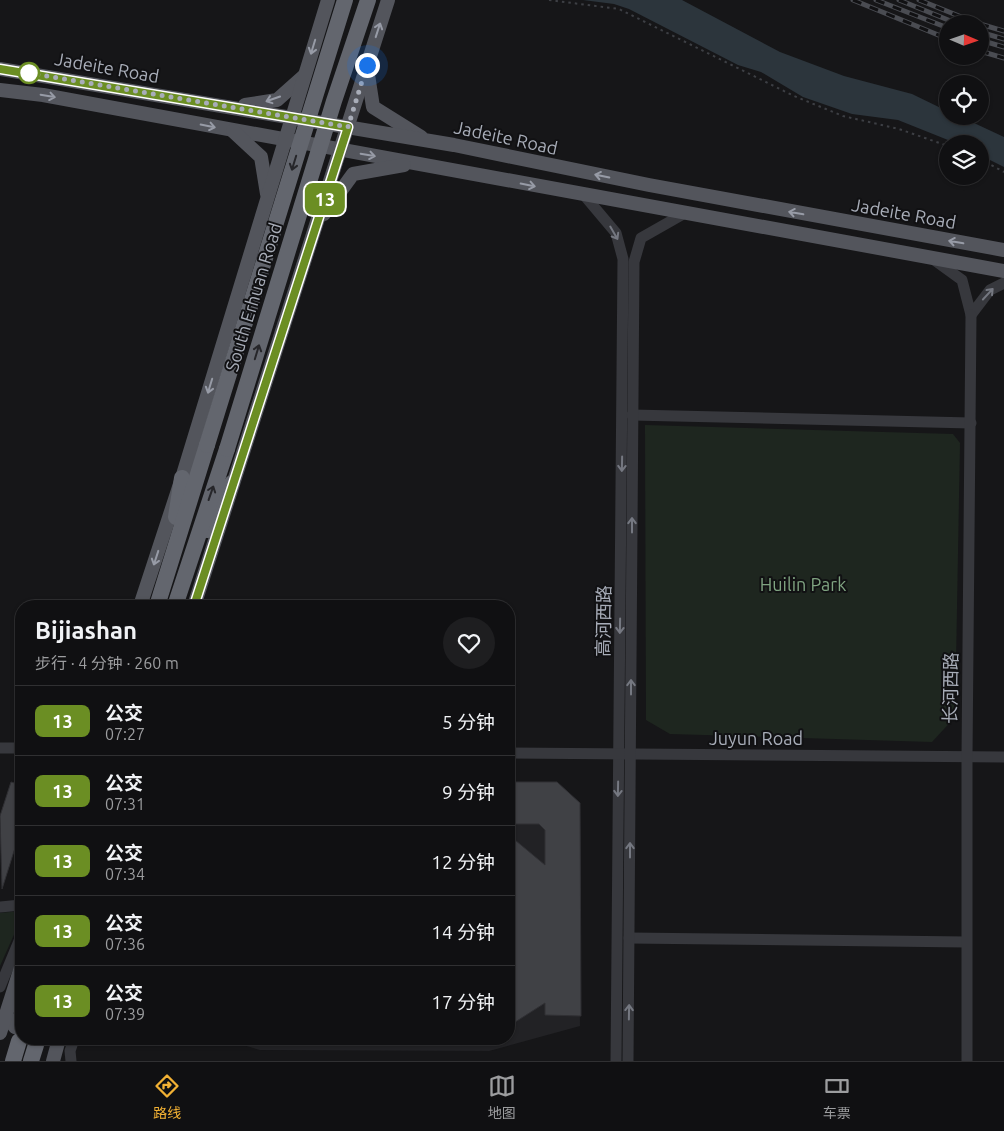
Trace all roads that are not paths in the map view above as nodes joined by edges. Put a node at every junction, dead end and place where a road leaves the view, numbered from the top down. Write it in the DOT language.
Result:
graph roads {
  1 [pos="328,0"];
  2 [pos="345,0"];
  3 [pos="368,0"];
  4 [pos="388,0"];
  5 [pos="367,65"];
  6 [pos="0,69"];
  7 [pos="305,76"];
  8 [pos="0,90"];
  9 [pos="234,108"];
  10 [pos="292,117"];
  11 [pos="348,127"];
  12 [pos="232,130"];
  13 [pos="285,140"];
  14 [pos="426,140"];
  15 [pos="340,150"];
  16 [pos="412,164"];
  17 [pos="584,195"];
  18 [pos="268,196"];
  19 [pos="685,214"];
  20 [pos="316,225"];
  21 [pos="1004,250"];
  22 [pos="931,258"];
  23 [pos="1004,271"];
  24 [pos="1004,283"];
  25 [pos="971,315"];
  26 [pos="632,416"];
  27 [pos="971,423"];
  28 [pos="182,478"];
  29 [pos="232,483"];
  30 [pos="184,574"];
  31 [pos="160,595"];
  32 [pos="142,600"];
  33 [pos="178,600"];
  34 [pos="196,600"];
  35 [pos="0,748"];
  36 [pos="15,748"];
  37 [pos="515,754"];
  38 [pos="619,755"];
  39 [pos="631,755"];
  40 [pos="967,756"];
  41 [pos="1004,757"];
  42 [pos="15,906"];
  43 [pos="0,907"];
  44 [pos="630,938"];
  45 [pos="966,942"];
  46 [pos="15,951"];
  47 [pos="15,986"];
  48 [pos="0,987"];
  49 [pos="6,1015"];
  50 [pos="15,1027"];
  51 [pos="0,1033"];
  52 [pos="17,1045"];
  53 [pos="57,1045"];
  54 [pos="72,1045"];
  55 [pos="630,1059"];
  56 [pos="13,1061"];
  57 [pos="53,1061"];
  58 [pos="71,1061"];
  59 [pos="616,1061"];
  60 [pos="967,1061"];
  1 -- 7 [label="main road, one-way"];
  2 -- 31 [label="highway, South Erhuan Road, one-way, bridge"];
  30 -- 3 [label="highway, South Erhuan Road, one-way, bridge"];
  5 -- 4 [label="main road, one-way"];
  5 -- 11 [label="main road"];
  5 -- 14 [label="main road"];
  6 -- 9 [label="main road, Jadeite Road"];
  7 -- 9 [label="main road, one-way"];
  7 -- 10 [label="main road"];
  8 -- 12 [label="main road, one-way"];
  9 -- 10 [label="main road, Jadeite Road"];
  10 -- 11 [label="main road, Jadeite Road"];
  10 -- 13 [label="main road"];
  11 -- 14 [label="main road, Jadeite Road"];
  11 -- 15 [label="main road"];
  12 -- 13 [label="main road"];
  12 -- 18 [label="main road"];
  13 -- 15 [label="main road"];
  13 -- 18 [label="main road"];
  21 -- 14 [label="main road, Jadeite Road, one-way"];
  15 -- 16 [label="main road, one-way"];
  15 -- 20 [label="main road"];
  16 -- 17 [label="main road, one-way"];
  16 -- 20 [label="main road"];
  17 -- 19 [label="main road"];
  17 -- 38 [label="street, 高河西路, one-way"];
  18 -- 28 [label="main road, one-way"];
  19 -- 22 [label="main road"];
  19 -- 26 [label="street, 高河西路"];
  20 -- 29 [label="main road"];
  22 -- 23 [label="main road"];
  22 -- 25 [label="street, 长河西路"];
  25 -- 24 [label="street, one-way"];
  25 -- 27 [label="street, 长河西路"];
  26 -- 27 [label="street"];
  39 -- 26 [label="street, 高河西路, one-way"];
  27 -- 40 [label="street, 长河西路"];
  28 -- 31 [label="highway"];
  28 -- 32 [label="main road, one-way"];
  29 -- 30 [label="highway"];
  29 -- 34 [label="main road"];
  30 -- 33 [label="highway, South Erhuan Road"];
  35 -- 36 [label="street"];
  37 -- 38 [label="street, Juyun Road"];
  38 -- 39 [label="street, Juyun Road"];
  38 -- 59 [label="street, 高河西路, one-way"];
  39 -- 40 [label="street, Juyun Road"];
  44 -- 39 [label="street, 高河西路, one-way"];
  40 -- 41 [label="street, Juyun Road"];
  40 -- 45 [label="street, 长河西路"];
  42 -- 43 [label="street"];
  44 -- 45 [label="street"];
  55 -- 44 [label="street, 高河西路, one-way"];
  45 -- 60 [label="street, 长河西路"];
  46 -- 48 [label="street"];
  47 -- 49 [label="main road"];
  49 -- 50 [label="main road"];
  49 -- 51 [label="main road"];
  52 -- 56 [label="highway"];
  53 -- 57 [label="main road"];
  54 -- 58 [label="street"];
}
